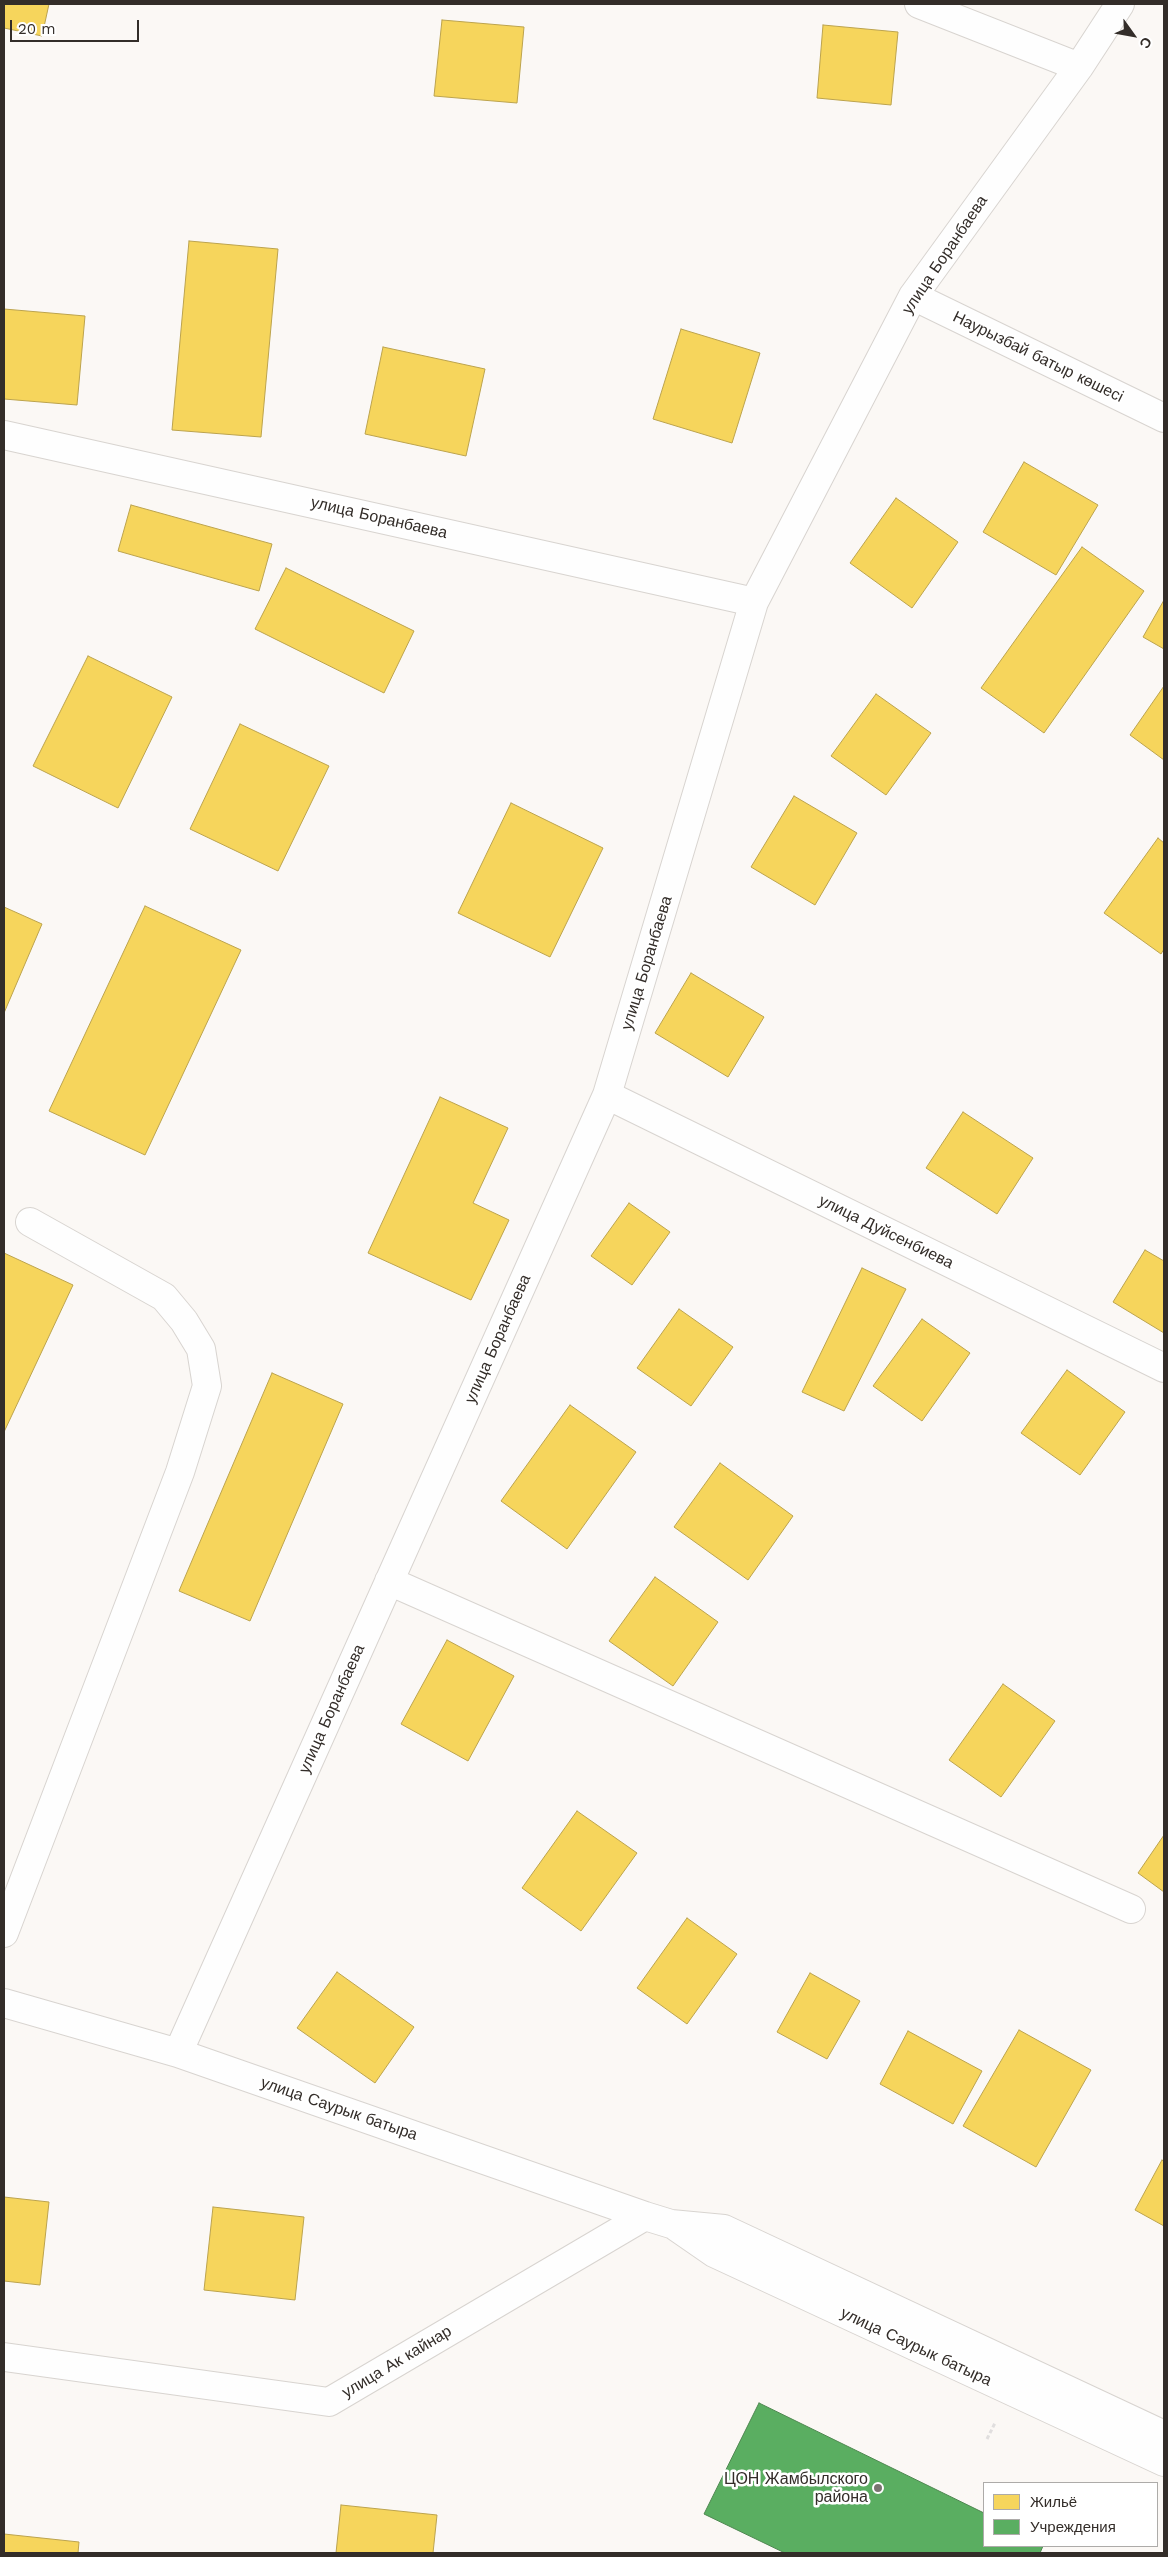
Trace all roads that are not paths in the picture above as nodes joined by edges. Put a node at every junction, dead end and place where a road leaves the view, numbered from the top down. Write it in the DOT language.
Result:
graph roads {
  1 [pos="918,4"];
  2 [pos="1120,4"];
  3 [pos="1079,67"];
  4 [pos="913,296"];
  5 [pos="1164,418"];
  6 [pos="4,435"];
  7 [pos="754,602"];
  8 [pos="607,1095"];
  9 [pos="30,1222"];
  10 [pos="1164,1368"];
  11 [pos="389,1581"];
  12 [pos="1131,1909"];
  13 [pos="4,1933"];
  14 [pos="4,2003"];
  15 [pos="178,2053"];
  16 [pos="645,2216"];
  17 [pos="672,2224"];
  18 [pos="4,2358"];
  19 [pos="1164,2435"];
  20 [pos="1164,2462"];
  1 -- 3 [label="street"];
  2 -- 3 [label="street, улица Боранбаева"];
  3 -- 4 [label="street, улица Боранбаева"];
  4 -- 5 [label="street, Наурызбай батыр көшесі"];
  4 -- 7 [label="street, улица Боранбаева"];
  6 -- 7 [label="street, улица Боранбаева"];
  7 -- 8 [label="street, улица Боранбаева"];
  8 -- 10 [label="street, улица Дуйсенбиева"];
  8 -- 11 [label="street, улица Боранбаева"];
  9 -- 13 [label="street"];
  11 -- 12 [label="street"];
  11 -- 15 [label="street, улица Боранбаева"];
  14 -- 15 [label="street, улица Саурык батыра"];
  15 -- 16 [label="street, улица Саурык батыра"];
  16 -- 17 [label="street, улица Саурык батыра"];
  16 -- 18 [label="street, улица Ак кайнар"];
  17 -- 19 [label="street, улица Саурык батыра"];
  17 -- 20 [label="street, улица Саурык батыра"];
}
